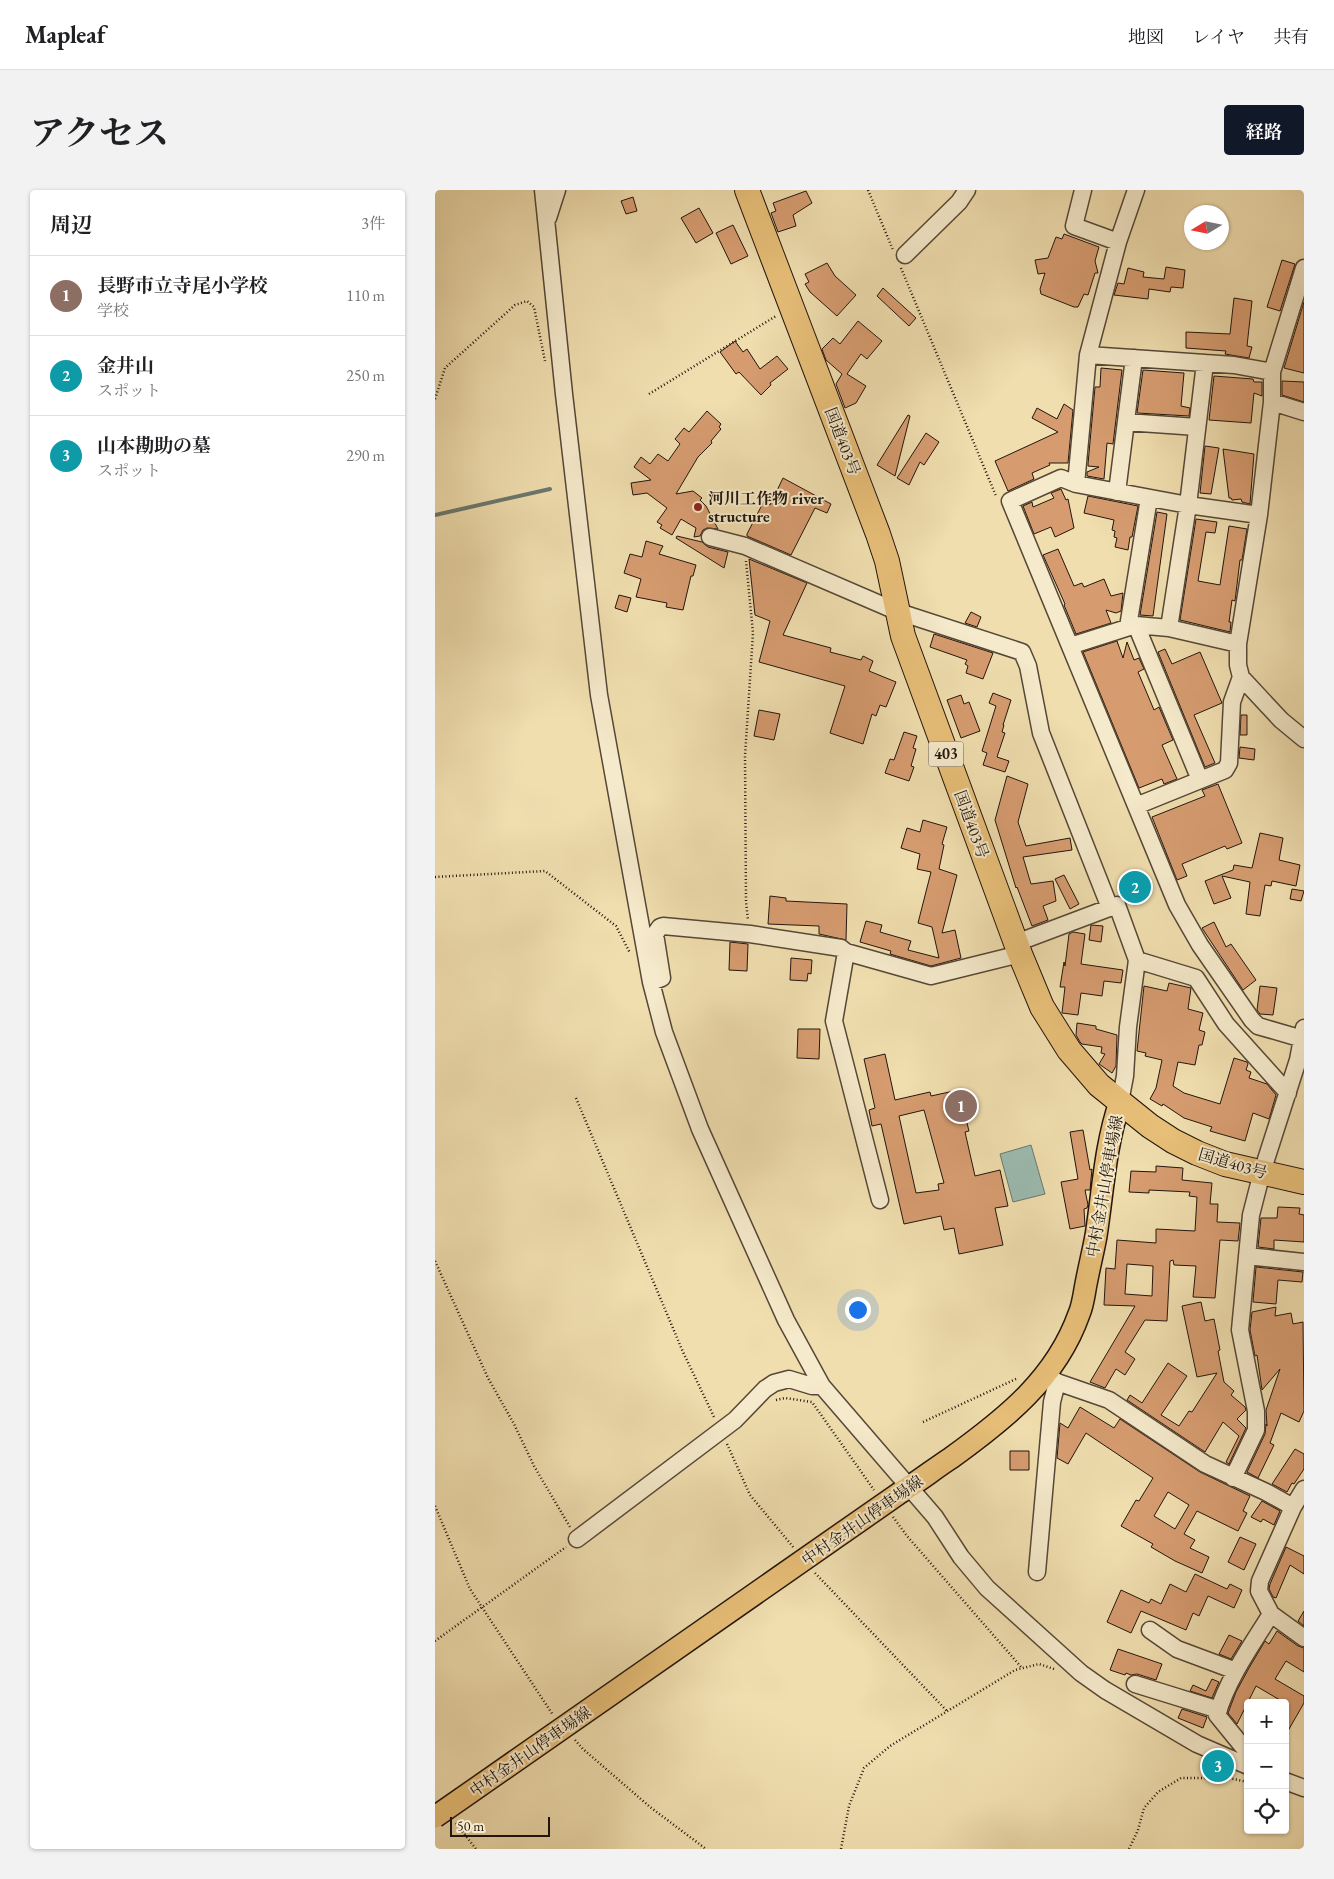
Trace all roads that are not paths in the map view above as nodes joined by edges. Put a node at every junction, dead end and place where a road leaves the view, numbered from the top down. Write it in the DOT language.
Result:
graph roads {
  1 [pos="543,190"];
  2 [pos="557,190"];
  3 [pos="747,190"];
  4 [pos="967,190"];
  5 [pos="1083,190"];
  6 [pos="1136,190"];
  7 [pos="547,222"];
  8 [pos="1118,242"];
  9 [pos="905,255"];
  10 [pos="1304,268"];
  11 [pos="1088,355"];
  12 [pos="1134,358"];
  13 [pos="1205,363"];
  14 [pos="1272,372"];
  15 [pos="1272,402"];
  16 [pos="1304,412"];
  17 [pos="1126,422"];
  18 [pos="1197,427"];
  19 [pos="1076,484"];
  20 [pos="1117,492"];
  21 [pos="1149,498"];
  22 [pos="1188,505"];
  23 [pos="1259,515"];
  24 [pos="710,536"];
  25 [pos="897,611"];
  26 [pos="1132,626"];
  27 [pos="1169,628"];
  28 [pos="1238,644"];
  29 [pos="1070,646"];
  30 [pos="1241,677"];
  31 [pos="1304,739"];
  32 [pos="1200,780"];
  33 [pos="1136,806"];
  34 [pos="1110,908"];
  35 [pos="1018,949"];
  36 [pos="846,952"];
  37 [pos="1137,960"];
  38 [pos="651,982"];
  39 [pos="1303,1033"];
  40 [pos="1301,1061"];
  41 [pos="1288,1093"];
  42 [pos="1120,1102"];
  43 [pos="1262,1172"];
  44 [pos="1304,1182"];
  45 [pos="880,1200"];
  46 [pos="1247,1256"];
  47 [pos="1304,1262"];
  48 [pos="1051,1378"];
  49 [pos="822,1386"];
  50 [pos="1233,1478"];
  51 [pos="1304,1489"];
  52 [pos="905,1490"];
  53 [pos="1293,1507"];
  54 [pos="577,1538"];
  55 [pos="1037,1572"];
  56 [pos="1271,1614"];
  57 [pos="1150,1630"];
  58 [pos="1304,1638"];
  59 [pos="1236,1671"];
  60 [pos="1135,1684"];
  61 [pos="1219,1710"];
  62 [pos="1244,1748"];
  63 [pos="1244,1764"];
  64 [pos="1289,1778"];
  65 [pos="1304,1778"];
  66 [pos="1289,1782"];
  67 [pos="1304,1788"];
  68 [pos="435,1817"];
  1 -- 7 [label="street"];
  2 -- 7 [label="street"];
  3 -- 25 [label="highway, 国道403号 / 403"];
  4 -- 9 [label="street"];
  5 -- 8 [label="street"];
  6 -- 8 [label="street"];
  7 -- 38 [label="street"];
  8 -- 11 [label="street"];
  10 -- 14 [label="street"];
  11 -- 12 [label="street"];
  11 -- 19 [label="street"];
  12 -- 13 [label="street"];
  12 -- 17 [label="street"];
  13 -- 14 [label="street"];
  13 -- 18 [label="street"];
  14 -- 15 [label="street"];
  15 -- 16 [label="street"];
  15 -- 23 [label="street"];
  17 -- 18 [label="street"];
  17 -- 20 [label="street"];
  18 -- 22 [label="street"];
  19 -- 20 [label="street"];
  19 -- 29 [label="street"];
  20 -- 21 [label="street"];
  21 -- 22 [label="street"];
  21 -- 26 [label="street"];
  22 -- 23 [label="street"];
  22 -- 27 [label="street"];
  23 -- 28 [label="street"];
  24 -- 25 [label="street"];
  25 -- 34 [label="street"];
  25 -- 35 [label="highway, 国道403号 / 403"];
  26 -- 27 [label="street"];
  26 -- 29 [label="street"];
  26 -- 32 [label="street"];
  27 -- 28 [label="street"];
  28 -- 30 [label="street"];
  29 -- 33 [label="street"];
  30 -- 31 [label="street"];
  30 -- 32 [label="street"];
  32 -- 33 [label="street"];
  33 -- 39 [label="street"];
  34 -- 35 [label="street"];
  34 -- 37 [label="street"];
  35 -- 36 [label="street"];
  35 -- 42 [label="highway, 国道403号 / 403"];
  36 -- 38 [label="street"];
  36 -- 45 [label="street"];
  37 -- 41 [label="street"];
  37 -- 42 [label="street"];
  38 -- 49 [label="street"];
  39 -- 40 [label="street"];
  40 -- 41 [label="street"];
  41 -- 43 [label="street"];
  42 -- 43 [label="highway, 国道403号 / 403"];
  42 -- 48 [label="main road, 中村金井山停車場線"];
  43 -- 44 [label="highway, 国道403号 / 403"];
  43 -- 46 [label="street"];
  46 -- 47 [label="street"];
  46 -- 50 [label="street"];
  48 -- 50 [label="street"];
  48 -- 52 [label="main road, 中村金井山停車場線"];
  48 -- 55 [label="street"];
  49 -- 52 [label="street"];
  49 -- 54 [label="street"];
  50 -- 53 [label="street"];
  51 -- 53 [label="street"];
  52 -- 63 [label="street"];
  52 -- 68 [label="main road, 中村金井山停車場線, bridge"];
  53 -- 56 [label="street"];
  56 -- 58 [label="street"];
  56 -- 59 [label="street"];
  57 -- 59 [label="street"];
  59 -- 61 [label="street"];
  60 -- 61 [label="street"];
  61 -- 62 [label="street"];
  64 -- 65 [label="street"];
  66 -- 67 [label="street"];
}
